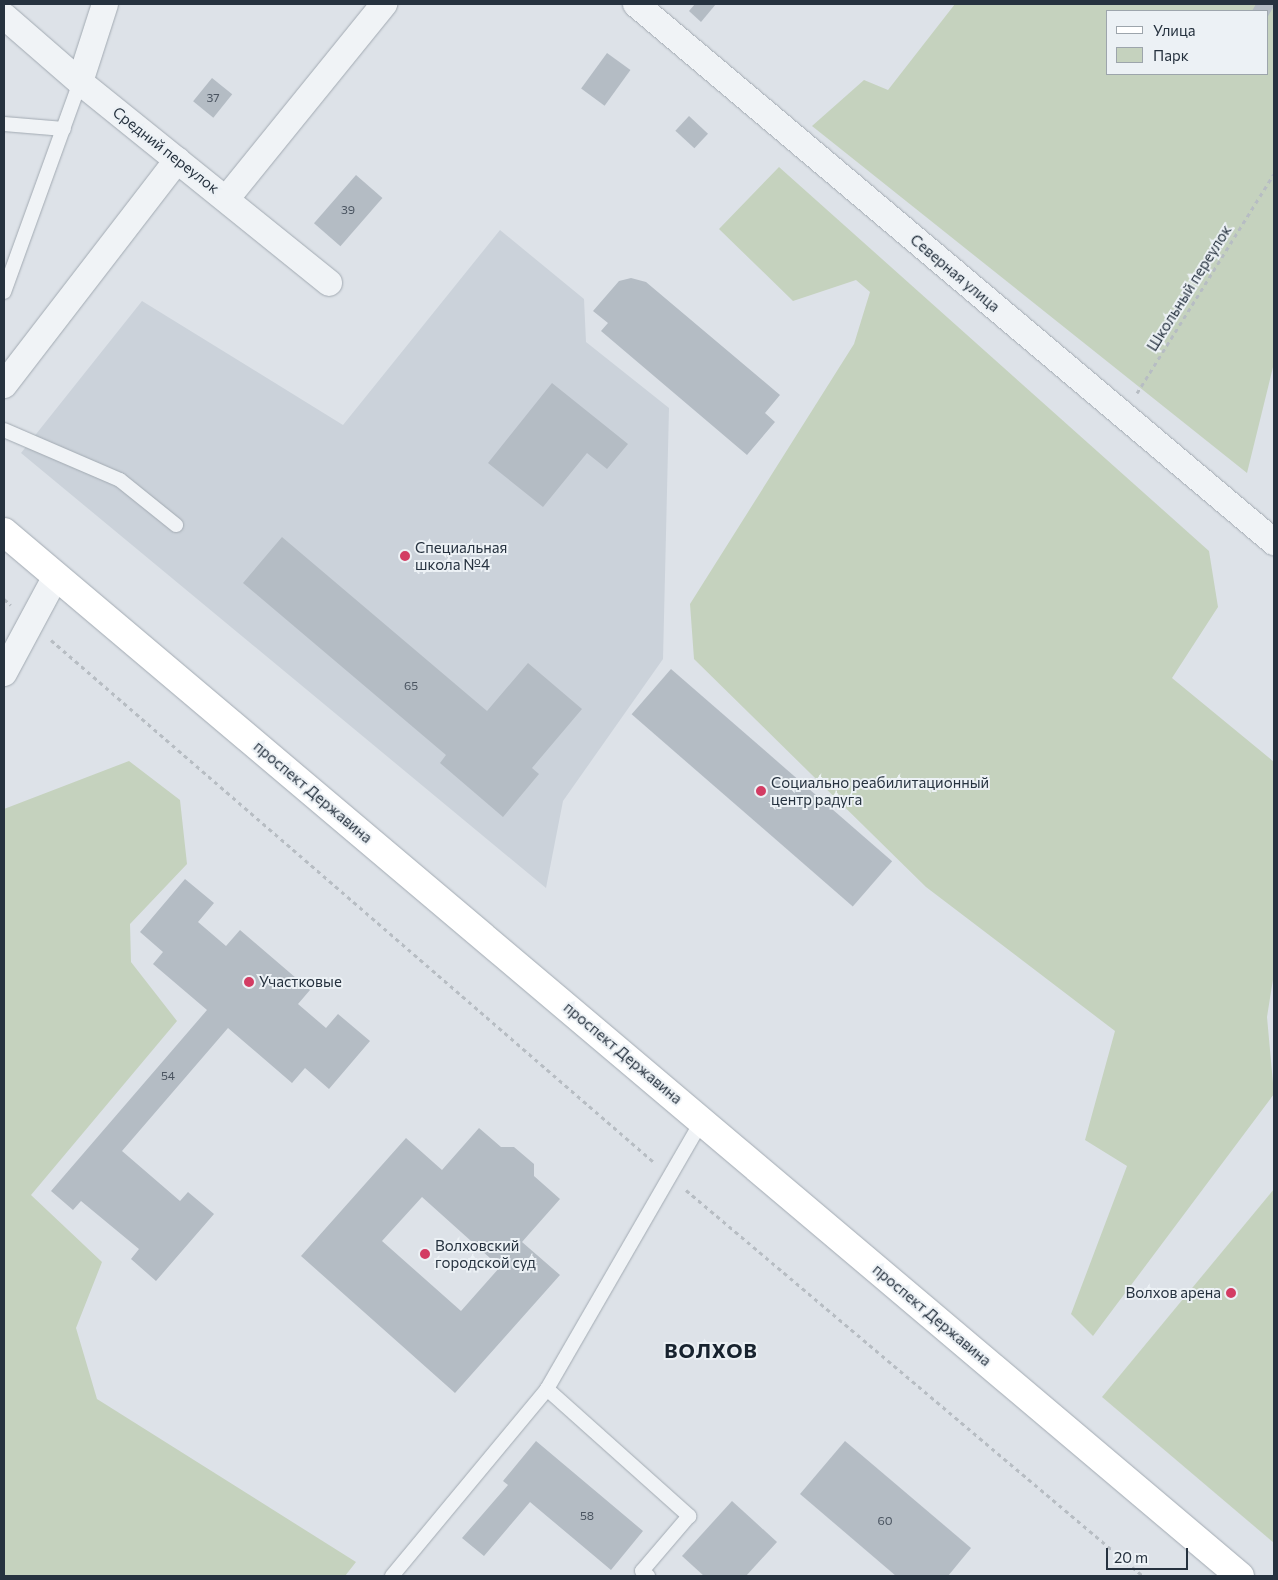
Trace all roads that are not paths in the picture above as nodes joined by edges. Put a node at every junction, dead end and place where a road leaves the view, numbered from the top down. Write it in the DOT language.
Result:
graph roads {
  1 [pos="105,4"];
  2 [pos="384,4"];
  3 [pos="636,4"];
  4 [pos="4,16"];
  5 [pos="80,82"];
  6 [pos="4,124"];
  7 [pos="64,128"];
  8 [pos="177,160"];
  9 [pos="227,198"];
  10 [pos="329,283"];
  11 [pos="4,292"];
  12 [pos="4,385"];
  13 [pos="4,430"];
  14 [pos="176,525"];
  15 [pos="4,532"];
  16 [pos="1274,542"];
  17 [pos="56,576"];
  18 [pos="4,673"];
  19 [pos="702,1120"];
  20 [pos="547,1389"];
  21 [pos="392,1576"];
  22 [pos="648,1576"];
  23 [pos="1240,1576"];
  1 -- 5 [label="street"];
  2 -- 9 [label="street"];
  3 -- 16 [label="street, Северная улица"];
  4 -- 5 [label="street, Средний переулок"];
  5 -- 7 [label="lane"];
  5 -- 8 [label="street, Средний переулок"];
  6 -- 7 [label="lane"];
  7 -- 11 [label="lane"];
  8 -- 9 [label="street, Средний переулок"];
  8 -- 12 [label="street"];
  9 -- 10 [label="street, Средний переулок"];
  13 -- 14 [label="lane"];
  15 -- 17 [label="main road, проспект Державина"];
  17 -- 18 [label="street"];
  17 -- 19 [label="main road, проспект Державина"];
  19 -- 20 [label="lane"];
  19 -- 23 [label="main road, проспект Державина"];
  20 -- 21 [label="lane"];
  20 -- 22 [label="lane"];
}
